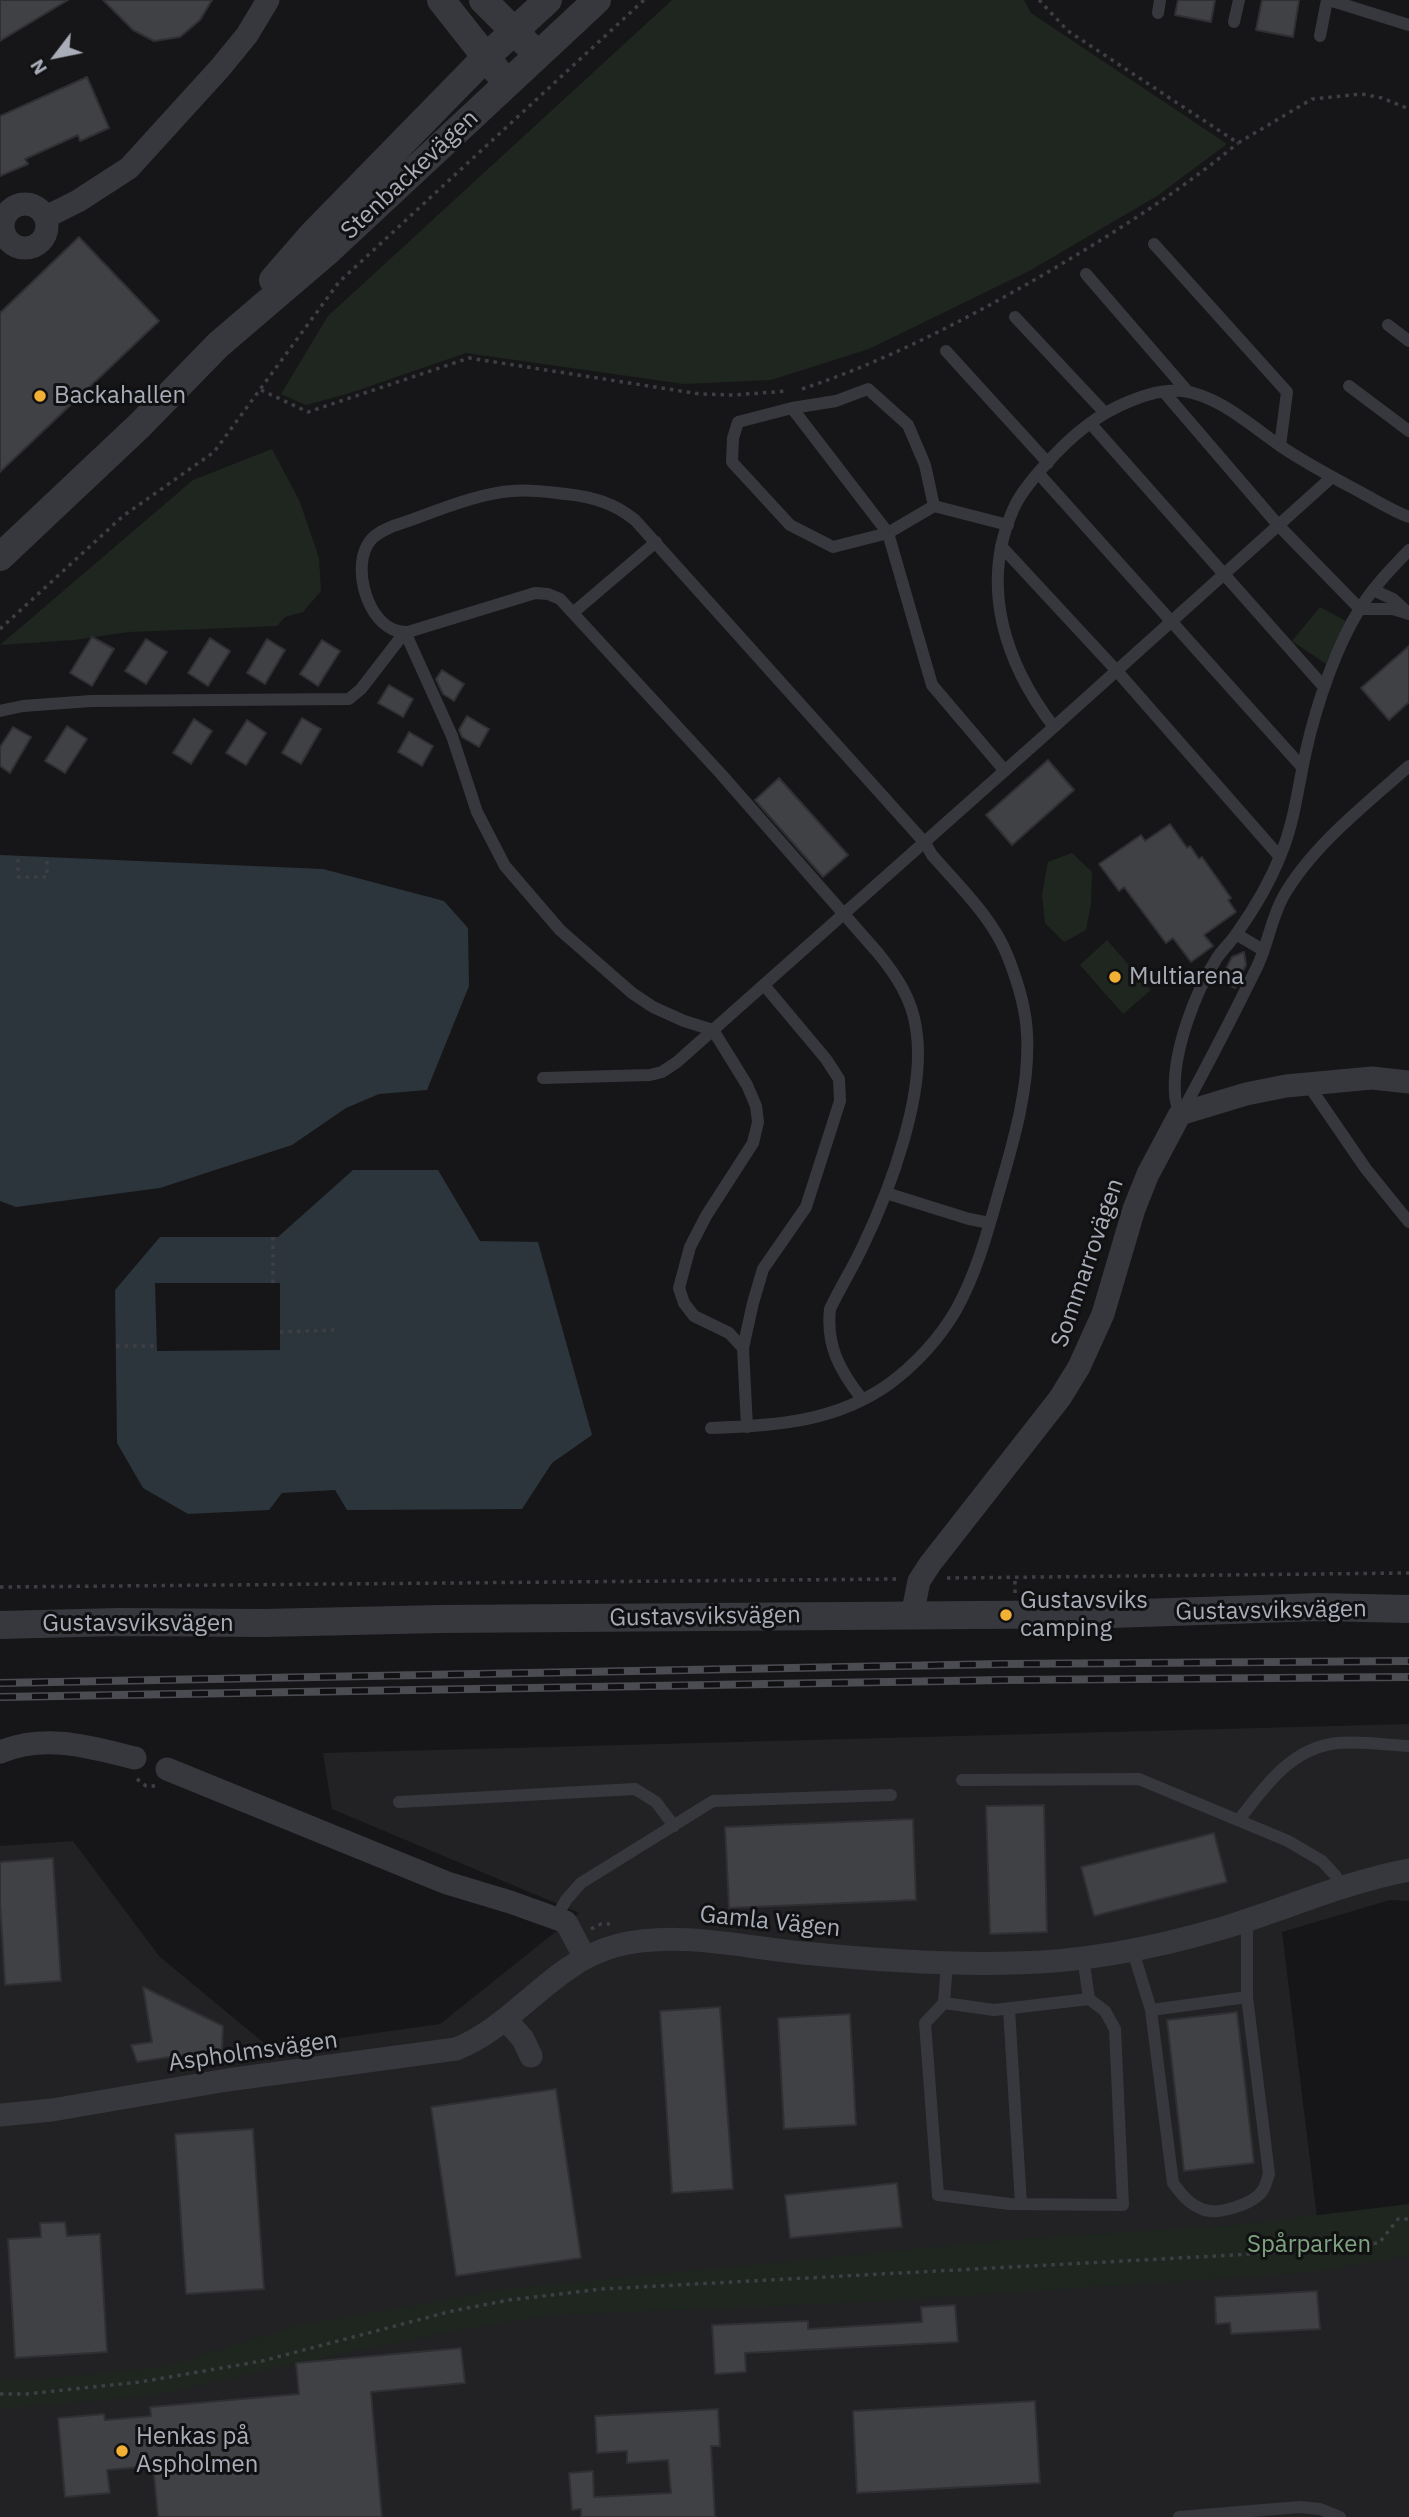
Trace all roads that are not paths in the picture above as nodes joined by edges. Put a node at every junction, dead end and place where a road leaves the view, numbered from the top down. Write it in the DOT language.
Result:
graph roads {
  1 [pos="268,0"];
  2 [pos="441,0"];
  3 [pos="483,0"];
  4 [pos="548,0"];
  5 [pos="597,0"];
  6 [pos="1239,0"];
  7 [pos="1328,0"];
  8 [pos="1234,22"];
  9 [pos="1409,25"];
  10 [pos="514,31"];
  11 [pos="1320,36"];
  12 [pos="539,56"];
  13 [pos="486,57"];
  14 [pos="508,84"];
  15 [pos="46,218"];
  16 [pos="1154,244"];
  17 [pos="1086,274"];
  18 [pos="1015,317"];
  19 [pos="1388,325"];
  20 [pos="1409,341"];
  21 [pos="218,345"];
  22 [pos="946,351"];
  23 [pos="1349,386"];
  24 [pos="1164,392"];
  25 [pos="1188,392"];
  26 [pos="792,408"];
  27 [pos="1105,413"];
  28 [pos="1090,423"];
  29 [pos="1409,431"];
  30 [pos="1280,446"];
  31 [pos="1048,463"];
  32 [pos="1039,474"];
  33 [pos="1332,477"];
  34 [pos="934,506"];
  35 [pos="1409,517"];
  36 [pos="1008,526"];
  37 [pos="1279,526"];
  38 [pos="888,533"];
  39 [pos="656,542"];
  40 [pos="1001,546"];
  41 [pos="1409,550"];
  42 [pos="0,557"];
  43 [pos="1225,573"];
  44 [pos="1373,590"];
  45 [pos="1360,609"];
  46 [pos="574,612"];
  47 [pos="1409,614"];
  48 [pos="1170,622"];
  49 [pos="405,632"];
  50 [pos="1116,670"];
  51 [pos="1324,687"];
  52 [pos="0,711"];
  53 [pos="1055,727"];
  54 [pos="1409,766"];
  55 [pos="1303,767"];
  56 [pos="1005,771"];
  57 [pos="925,843"];
  58 [pos="1280,858"];
  59 [pos="844,914"];
  60 [pos="1236,934"];
  61 [pos="1264,950"];
  62 [pos="764,985"];
  63 [pos="713,1030"];
  64 [pos="543,1078"];
  65 [pos="1409,1082"];
  66 [pos="1307,1083"];
  67 [pos="1180,1114"];
  68 [pos="886,1193"];
  69 [pos="1409,1222"];
  70 [pos="990,1223"];
  71 [pos="743,1348"];
  72 [pos="862,1399"];
  73 [pos="747,1427"];
  74 [pos="711,1428"];
  75 [pos="1409,1609"];
  76 [pos="912,1616"];
  77 [pos="0,1625"];
  78 [pos="1409,1746"];
  79 [pos="0,1752"];
  80 [pos="135,1758"];
  81 [pos="167,1769"];
  82 [pos="962,1780"];
  83 [pos="891,1795"];
  84 [pos="399,1802"];
  85 [pos="1239,1820"];
  86 [pos="674,1826"];
  87 [pos="1409,1870"];
  88 [pos="1342,1887"];
  89 [pos="556,1918"];
  90 [pos="1247,1919"];
  91 [pos="1132,1948"];
  92 [pos="1083,1957"];
  93 [pos="585,1958"];
  94 [pos="947,1962"];
  95 [pos="1247,1997"];
  96 [pos="1089,1999"];
  97 [pos="944,2003"];
  98 [pos="1009,2009"];
  99 [pos="1151,2010"];
  100 [pos="506,2020"];
  101 [pos="531,2056"];
  102 [pos="0,2115"];
  103 [pos="1021,2204"];
  104 [pos="1179,2517"];
  105 [pos="1340,2517"];
  1 -- 15 [label="street"];
  2 -- 13 [label="street"];
  3 -- 10 [label="street"];
  4 -- 10 [label="street, Stenbackevägen"];
  5 -- 12 [label="street, Stenbackevägen"];
  6 -- 8 [label="lane"];
  7 -- 9 [label="lane"];
  7 -- 11 [label="lane"];
  10 -- 12 [label="street"];
  10 -- 13 [label="street, Stenbackevägen"];
  12 -- 14 [label="street, Stenbackevägen"];
  13 -- 14 [label="street"];
  13 -- 21 [label="street, Stenbackevägen"];
  14 -- 21 [label="street, Stenbackevägen"];
  16 -- 30 [label="lane"];
  17 -- 25 [label="lane"];
  18 -- 27 [label="lane"];
  19 -- 20 [label="lane"];
  21 -- 42 [label="street, Stenbackevägen"];
  22 -- 31 [label="lane"];
  23 -- 29 [label="lane"];
  24 -- 25 [label="lane"];
  24 -- 27 [label="lane"];
  24 -- 37 [label="lane"];
  25 -- 30 [label="lane"];
  26 -- 34 [label="lane"];
  26 -- 38 [label="lane"];
  26 -- 38 [label="lane"];
  27 -- 28 [label="lane"];
  28 -- 31 [label="lane"];
  28 -- 43 [label="lane"];
  30 -- 33 [label="lane"];
  31 -- 32 [label="lane"];
  32 -- 36 [label="lane"];
  32 -- 48 [label="lane"];
  33 -- 35 [label="lane"];
  33 -- 37 [label="lane"];
  34 -- 36 [label="lane"];
  34 -- 38 [label="lane"];
  36 -- 40 [label="lane"];
  37 -- 43 [label="lane"];
  37 -- 45 [label="lane"];
  38 -- 56 [label="lane"];
  39 -- 46 [label="lane"];
  39 -- 49 [label="lane"];
  39 -- 57 [label="lane"];
  40 -- 50 [label="lane"];
  40 -- 53 [label="lane"];
  41 -- 44 [label="lane"];
  43 -- 48 [label="lane"];
  43 -- 51 [label="lane"];
  44 -- 45 [label="lane"];
  44 -- 47 [label="lane"];
  45 -- 47 [label="lane"];
  45 -- 51 [label="lane"];
  46 -- 49 [label="lane"];
  46 -- 59 [label="lane"];
  48 -- 50 [label="lane"];
  48 -- 55 [label="lane"];
  49 -- 52 [label="lane"];
  49 -- 63 [label="lane"];
  50 -- 53 [label="lane"];
  50 -- 58 [label="lane"];
  51 -- 55 [label="lane"];
  53 -- 56 [label="lane"];
  54 -- 61 [label="lane"];
  55 -- 58 [label="lane"];
  56 -- 57 [label="lane"];
  57 -- 59 [label="lane"];
  57 -- 70 [label="lane"];
  58 -- 60 [label="lane"];
  59 -- 62 [label="lane"];
  59 -- 68 [label="lane"];
  60 -- 61 [label="lane"];
  60 -- 67 [label="lane"];
  61 -- 67 [label="lane"];
  62 -- 63 [label="lane"];
  62 -- 71 [label="lane"];
  63 -- 64 [label="lane"];
  63 -- 71 [label="lane"];
  65 -- 66 [label="street"];
  66 -- 67 [label="street"];
  66 -- 69 [label="lane"];
  67 -- 76 [label="street, Sommarrovägen"];
  68 -- 70 [label="lane"];
  68 -- 72 [label="lane"];
  70 -- 72 [label="lane"];
  71 -- 73 [label="lane"];
  72 -- 73 [label="lane"];
  73 -- 74 [label="lane"];
  75 -- 76 [label="street, Gustavsviksvägen"];
  76 -- 77 [label="street, Gustavsviksvägen"];
  78 -- 85 [label="lane"];
  79 -- 80 [label="street"];
  81 -- 89 [label="street"];
  82 -- 85 [label="lane"];
  83 -- 86 [label="lane"];
  84 -- 86 [label="lane"];
  85 -- 88 [label="lane"];
  86 -- 89 [label="lane"];
  87 -- 88 [label="street, Gamla Vägen"];
  88 -- 90 [label="street, Gamla Vägen"];
  89 -- 93 [label="street"];
  90 -- 91 [label="street, Gamla Vägen"];
  90 -- 95 [label="lane"];
  91 -- 92 [label="street, Gamla Vägen"];
  91 -- 99 [label="lane"];
  92 -- 94 [label="street, Gamla Vägen"];
  92 -- 96 [label="lane"];
  93 -- 94 [label="street, Gamla Vägen"];
  93 -- 100 [label="street, Aspholmsvägen"];
  94 -- 97 [label="lane"];
  95 -- 99 [label="lane"];
  95 -- 99 [label="lane"];
  96 -- 98 [label="lane"];
  96 -- 103 [label="lane"];
  97 -- 98 [label="lane"];
  97 -- 103 [label="lane"];
  98 -- 103 [label="lane"];
  100 -- 101 [label="street"];
  100 -- 102 [label="street, Aspholmsvägen"];
  104 -- 105 [label="lane"];
}
